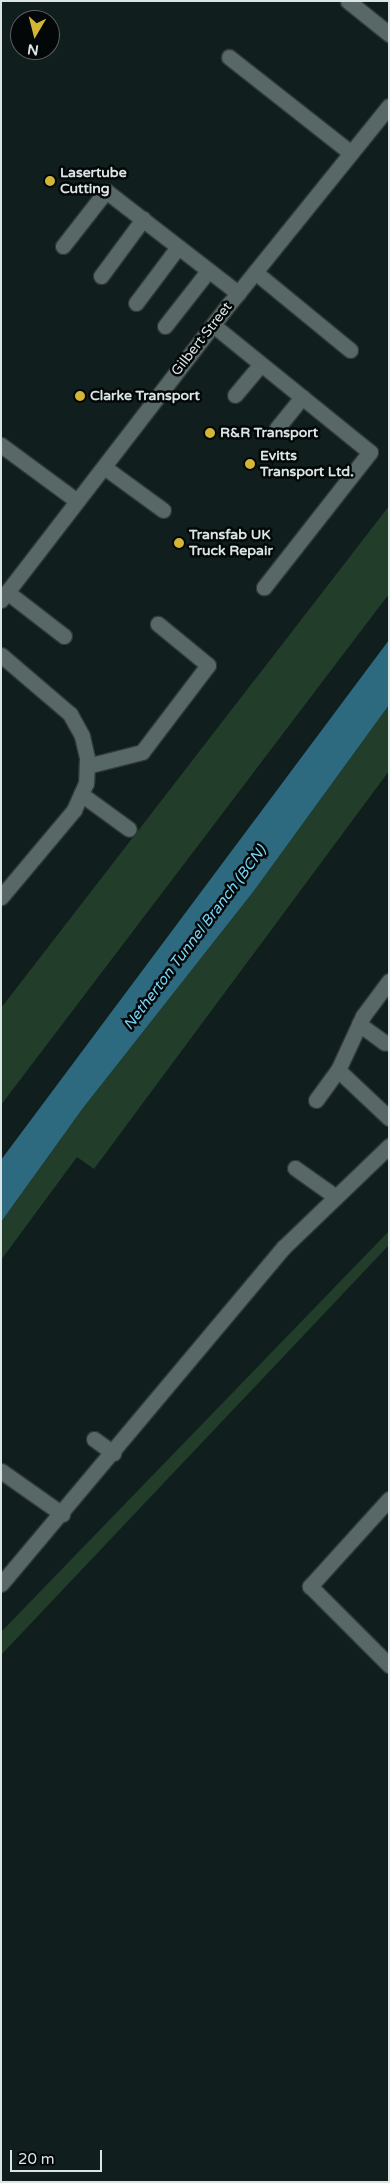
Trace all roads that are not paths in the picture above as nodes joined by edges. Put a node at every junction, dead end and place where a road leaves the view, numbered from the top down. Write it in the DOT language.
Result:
graph roads {
  1 [pos="348,1"];
  2 [pos="389,34"];
  3 [pos="229,56"];
  4 [pos="389,106"];
  5 [pos="351,153"];
  6 [pos="143,219"];
  7 [pos="63,246"];
  8 [pos="178,247"];
  9 [pos="208,270"];
  10 [pos="255,272"];
  11 [pos="101,276"];
  12 [pos="238,293"];
  13 [pos="136,303"];
  14 [pos="213,325"];
  15 [pos="166,326"];
  16 [pos="350,350"];
  17 [pos="261,364"];
  18 [pos="235,396"];
  19 [pos="302,397"];
  20 [pos="277,428"];
  21 [pos="1,445"];
  22 [pos="104,466"];
  23 [pos="77,501"];
  24 [pos="163,510"];
  25 [pos="264,587"];
  26 [pos="4,596"];
  27 [pos="158,624"];
  28 [pos="64,636"];
  29 [pos="1,655"];
  30 [pos="87,766"];
  31 [pos="81,794"];
  32 [pos="129,829"];
  33 [pos="1,897"];
  34 [pos="389,981"];
  35 [pos="359,1024"];
  36 [pos="385,1043"];
  37 [pos="338,1070"];
  38 [pos="316,1100"];
  39 [pos="389,1118"];
  40 [pos="389,1146"];
  41 [pos="295,1168"];
  42 [pos="336,1197"];
  43 [pos="94,1439"];
  44 [pos="113,1453"];
  45 [pos="1,1471"];
  46 [pos="389,1499"];
  47 [pos="62,1514"];
  48 [pos="1,1584"];
  49 [pos="389,1665"];
  1 -- 2 [label="street"];
  3 -- 5 [label="street"];
  4 -- 5 [label="street, Gilbert Street"];
  5 -- 10 [label="street, Gilbert Street"];
  6 -- 7 [label="street"];
  6 -- 8 [label="street"];
  6 -- 11 [label="street"];
  8 -- 9 [label="street"];
  8 -- 13 [label="street"];
  9 -- 12 [label="street"];
  9 -- 15 [label="street"];
  10 -- 12 [label="street, Gilbert Street"];
  10 -- 16 [label="street"];
  12 -- 14 [label="street, Gilbert Street"];
  14 -- 17 [label="street"];
  14 -- 22 [label="street, Gilbert Street"];
  17 -- 18 [label="street"];
  17 -- 19 [label="street"];
  19 -- 20 [label="street"];
  19 -- 25 [label="street"];
  21 -- 23 [label="street"];
  22 -- 23 [label="street, Gilbert Street"];
  22 -- 24 [label="street"];
  23 -- 26 [label="street, Gilbert Street"];
  26 -- 28 [label="street"];
  27 -- 30 [label="street"];
  29 -- 30 [label="street"];
  30 -- 31 [label="street"];
  31 -- 32 [label="street"];
  31 -- 33 [label="street"];
  34 -- 35 [label="street"];
  35 -- 36 [label="street"];
  35 -- 37 [label="street"];
  37 -- 38 [label="street"];
  37 -- 39 [label="street"];
  40 -- 42 [label="street"];
  41 -- 42 [label="street"];
  42 -- 44 [label="street"];
  43 -- 44 [label="street"];
  44 -- 47 [label="street"];
  45 -- 47 [label="street"];
  46 -- 49 [label="street"];
  47 -- 48 [label="street"];
}
